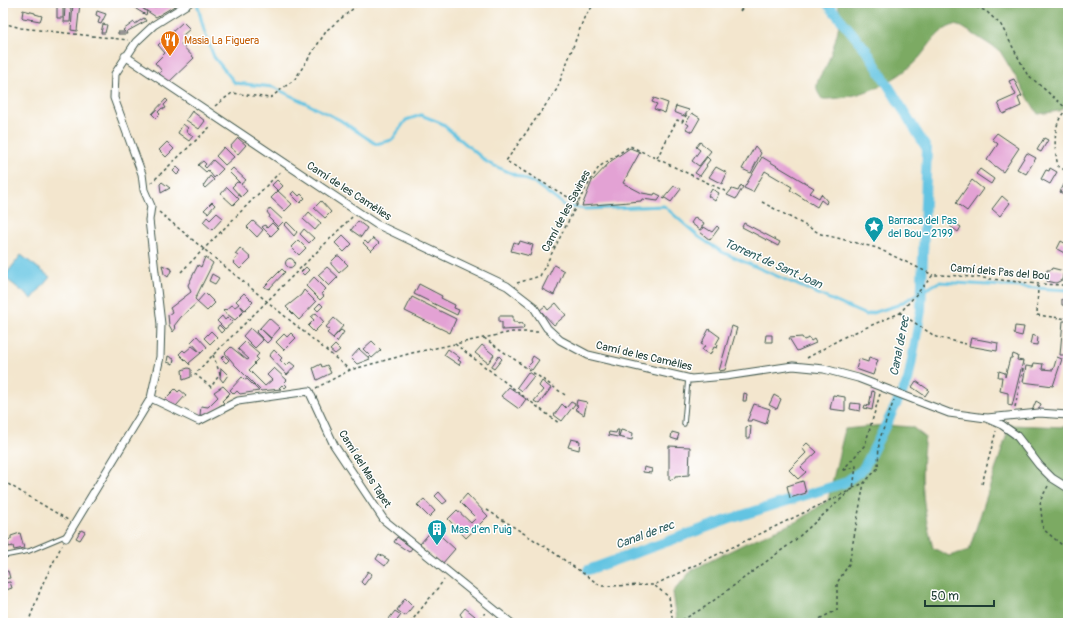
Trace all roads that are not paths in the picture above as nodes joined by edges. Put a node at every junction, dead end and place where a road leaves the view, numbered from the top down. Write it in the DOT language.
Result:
graph roads {
  1 [pos="184,4"];
  2 [pos="125,56"];
  3 [pos="688,378"];
  4 [pos="151,398"];
  5 [pos="1068,415"];
  6 [pos="986,418"];
  7 [pos="684,424"];
  8 [pos="1068,488"];
  9 [pos="67,536"];
  10 [pos="3,556"];
  11 [pos="511,623"];
  1 -- 2 [label="street"];
  2 -- 3 [label="street, Camí de les Camèlies"];
  2 -- 4 [label="street"];
  3 -- 6 [label="street, Camí de les Camèlies"];
  3 -- 7 [label="lane"];
  4 -- 9 [label="street"];
  4 -- 11 [label="street, Camí del Mas Tapet"];
  5 -- 6 [label="street"];
  6 -- 8 [label="street, Camí de les Camèlies"];
  9 -- 10 [label="lane"];
}
